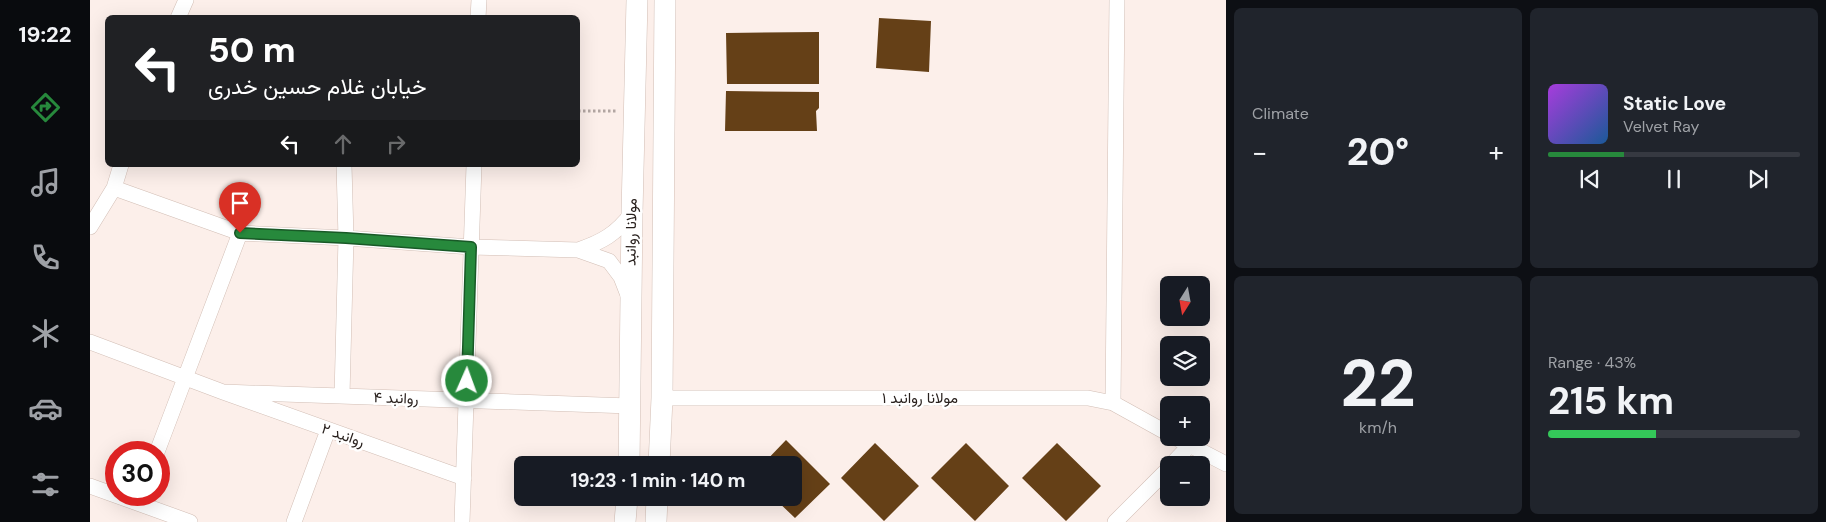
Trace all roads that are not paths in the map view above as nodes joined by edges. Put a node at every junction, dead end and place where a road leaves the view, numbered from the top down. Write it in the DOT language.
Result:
graph roads {
  1 [pos="186,0"];
  2 [pos="479,0"];
  3 [pos="637,0"];
  4 [pos="665,0"];
  5 [pos="1116,0"];
  6 [pos="179,15"];
  7 [pos="478,15"];
  8 [pos="634,112"];
  9 [pos="664,113"];
  10 [pos="120,167"];
  11 [pos="344,167"];
  12 [pos="474,167"];
  13 [pos="114,188"];
  14 [pos="632,213"];
  15 [pos="90,227"];
  16 [pos="240,233"];
  17 [pos="346,238"];
  18 [pos="471,247"];
  19 [pos="578,250"];
  20 [pos="631,301"];
  21 [pos="90,342"];
  22 [pos="184,378"];
  23 [pos="223,392"];
  24 [pos="342,396"];
  25 [pos="662,398"];
  26 [pos="466,400"];
  27 [pos="1113,403"];
  28 [pos="630,406"];
  29 [pos="1160,429"];
  30 [pos="328,430"];
  31 [pos="162,441"];
  32 [pos="1189,446"];
  33 [pos="1192,446"];
  34 [pos="629,456"];
  35 [pos="659,456"];
  36 [pos="1180,456"];
  37 [pos="1226,464"];
  38 [pos="1160,476"];
  39 [pos="464,478"];
  40 [pos="90,486"];
  41 [pos="105,490"];
  42 [pos="156,506"];
  43 [pos="626,506"];
  44 [pos="657,506"];
  45 [pos="190,522"];
  46 [pos="294,522"];
  47 [pos="462,522"];
  48 [pos="625,522"];
  49 [pos="656,522"];
  50 [pos="1115,522"];
  1 -- 6 [label="street"];
  2 -- 7 [label="street"];
  3 -- 8 [label="street, مولانا روانبد"];
  4 -- 9 [label="street"];
  5 -- 27 [label="street"];
  8 -- 9 [label="street"];
  8 -- 14 [label="street, مولانا روانبد"];
  9 -- 25 [label="street"];
  10 -- 13 [label="street"];
  11 -- 17 [label="street"];
  12 -- 18 [label="street"];
  13 -- 15 [label="street"];
  13 -- 16 [label="street"];
  14 -- 19 [label="street"];
  14 -- 20 [label="street, مولانا روانبد"];
  16 -- 17 [label="street"];
  16 -- 22 [label="street"];
  17 -- 18 [label="street"];
  17 -- 24 [label="street"];
  18 -- 19 [label="street"];
  18 -- 26 [label="street"];
  19 -- 20 [label="street"];
  20 -- 28 [label="street, مولانا روانبد"];
  21 -- 22 [label="street, روانبد ۲"];
  22 -- 23 [label="street, روانبد ۲"];
  22 -- 31 [label="street"];
  23 -- 24 [label="street, روانبد ۴"];
  23 -- 30 [label="street, روانبد ۲"];
  24 -- 26 [label="street, روانبد ۴"];
  25 -- 27 [label="street, مولانا روانبد ۱"];
  25 -- 35 [label="street"];
  26 -- 28 [label="street, روانبد ۴"];
  26 -- 39 [label="street"];
  27 -- 29 [label="street, مولانا روانبد ۱"];
  28 -- 34 [label="street, مولانا روانبد"];
  30 -- 39 [label="street, روانبد ۲"];
  30 -- 46 [label="street"];
  32 -- 36 [label="street"];
  33 -- 37 [label="street"];
  38 -- 50 [label="street"];
  39 -- 47 [label="street"];
  40 -- 41 [label="street"];
  42 -- 45 [label="street"];
  43 -- 48 [label="street"];
  44 -- 49 [label="street"];
}
